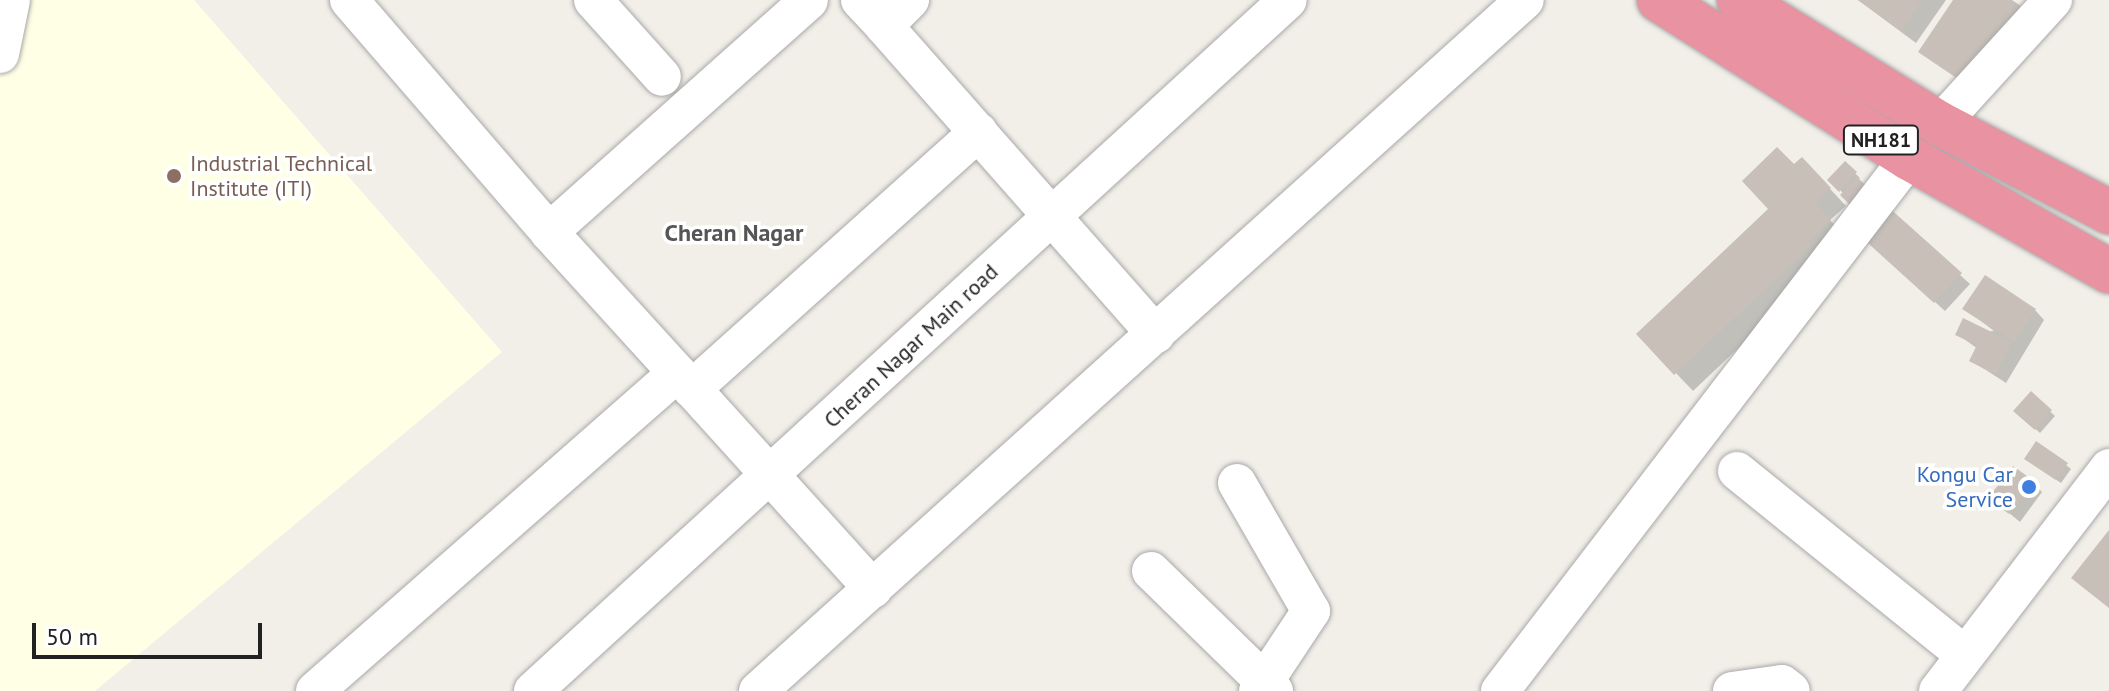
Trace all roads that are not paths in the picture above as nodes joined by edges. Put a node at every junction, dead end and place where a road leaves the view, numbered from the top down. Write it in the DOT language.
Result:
graph roads {
  1 [pos="11,0"];
  2 [pos="349,0"];
  3 [pos="593,0"];
  4 [pos="809,0"];
  5 [pos="1288,0"];
  6 [pos="1525,0"];
  7 [pos="1659,0"];
  8 [pos="1739,0"];
  9 [pos="2053,0"];
  10 [pos="885,9"];
  11 [pos="0,54"];
  12 [pos="662,77"];
  13 [pos="1940,124"];
  14 [pos="978,132"];
  15 [pos="1909,158"];
  16 [pos="2109,212"];
  17 [pos="1052,216"];
  18 [pos="549,232"];
  19 [pos="2109,271"];
  20 [pos="1156,334"];
  21 [pos="684,381"];
  22 [pos="2109,468"];
  23 [pos="1737,471"];
  24 [pos="771,475"];
  25 [pos="1237,483"];
  26 [pos="1151,571"];
  27 [pos="873,589"];
  28 [pos="1965,655"];
  29 [pos="1266,688"];
  30 [pos="315,691"];
  31 [pos="533,691"];
  32 [pos="758,691"];
  33 [pos="1500,691"];
  34 [pos="1732,691"];
  35 [pos="1791,691"];
  36 [pos="1938,691"];
  1 -- 11 [label="street"];
  2 -- 18 [label="street"];
  3 -- 12 [label="street"];
  4 -- 18 [label="street"];
  5 -- 17 [label="street, Cheran Nagar Main road"];
  6 -- 20 [label="street"];
  7 -- 15 [label="highway, NH181"];
  8 -- 13 [label="highway, NH181"];
  9 -- 13 [label="street"];
  10 -- 14 [label="street"];
  13 -- 16 [label="highway, NH181"];
  14 -- 17 [label="street"];
  14 -- 21 [label="street"];
  15 -- 19 [label="highway, NH181"];
  15 -- 33 [label="street"];
  17 -- 20 [label="street"];
  17 -- 24 [label="street, Cheran Nagar Main road"];
  18 -- 21 [label="street"];
  20 -- 27 [label="street"];
  21 -- 24 [label="street"];
  21 -- 30 [label="street"];
  22 -- 28 [label="street"];
  23 -- 28 [label="street"];
  24 -- 27 [label="street"];
  24 -- 31 [label="street, Cheran Nagar Main road"];
  25 -- 29 [label="street"];
  26 -- 29 [label="street"];
  27 -- 32 [label="street"];
  28 -- 36 [label="street"];
  34 -- 35 [label="street"];
}
